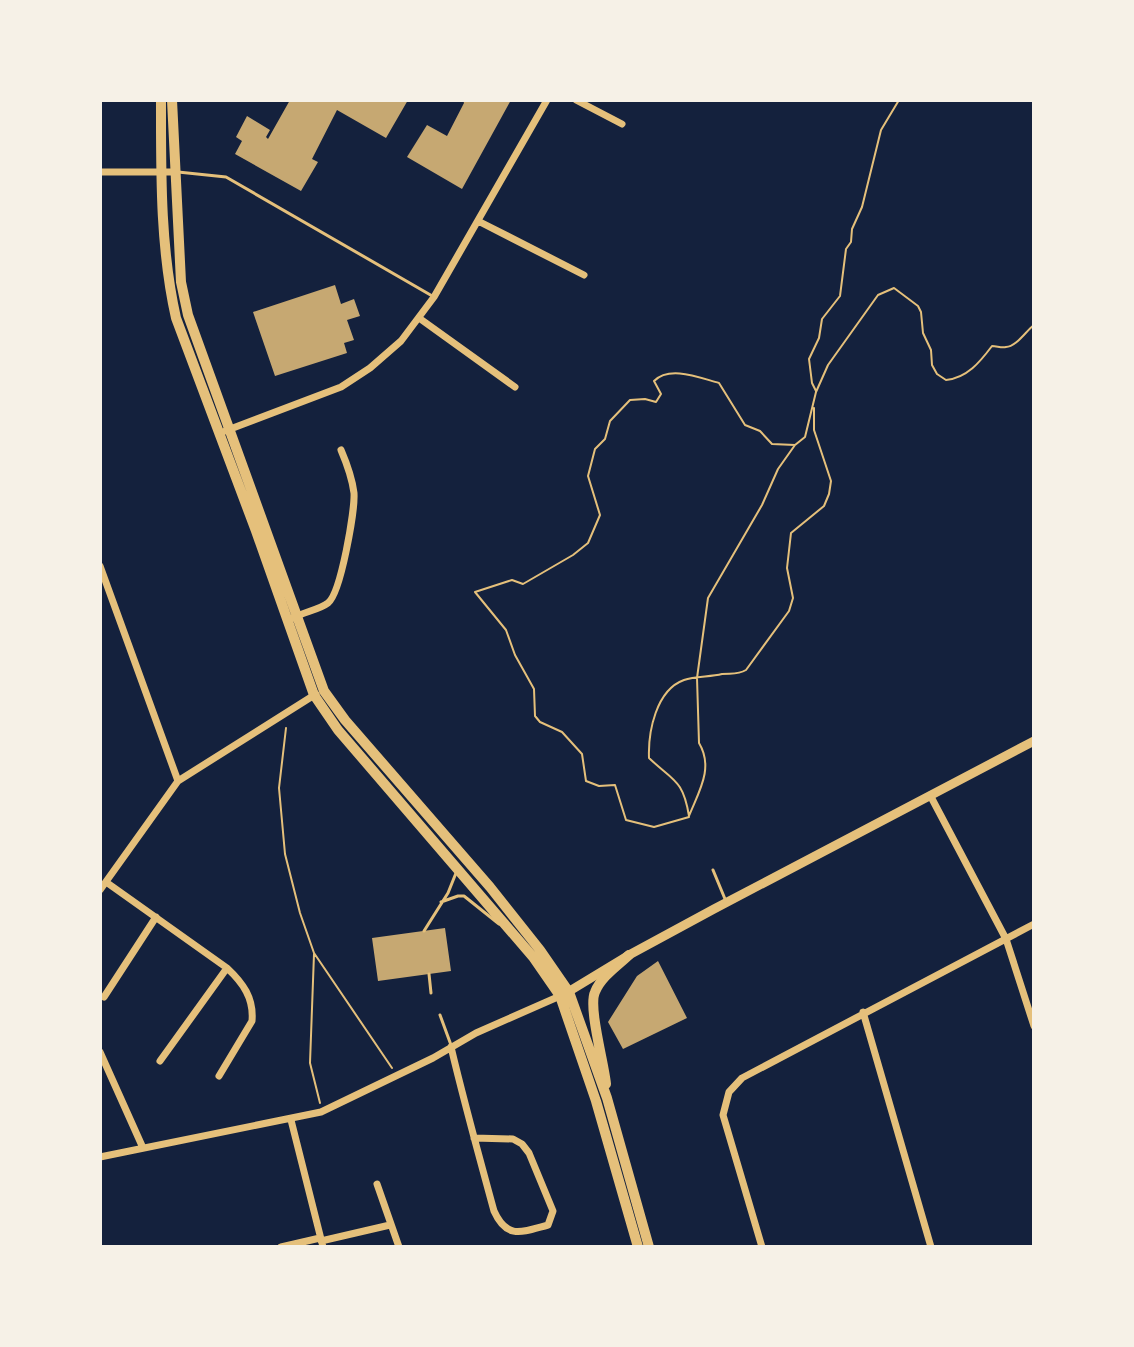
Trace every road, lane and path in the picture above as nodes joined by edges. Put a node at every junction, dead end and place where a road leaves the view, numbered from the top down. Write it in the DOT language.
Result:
graph roads {
  1 [pos="161,100"];
  2 [pos="172,100"];
  3 [pos="547,100"];
  4 [pos="576,100"];
  5 [pos="899,100"];
  6 [pos="622,124"];
  7 [pos="161,171"];
  8 [pos="100,172"];
  9 [pos="174,172"];
  10 [pos="478,221"];
  11 [pos="584,275"];
  12 [pos="434,297"];
  13 [pos="419,318"];
  14 [pos="1034,325"];
  15 [pos="515,387"];
  16 [pos="816,392"];
  17 [pos="814,404"];
  18 [pos="225,432"];
  19 [pos="795,445"];
  20 [pos="341,450"];
  21 [pos="100,566"];
  22 [pos="292,618"];
  23 [pos="697,678"];
  24 [pos="319,693"];
  25 [pos="286,714"];
  26 [pos="1034,741"];
  27 [pos="178,781"];
  28 [pos="930,795"];
  29 [pos="689,817"];
  30 [pos="457,869"];
  31 [pos="713,870"];
  32 [pos="106,882"];
  33 [pos="100,890"];
  34 [pos="441,902"];
  35 [pos="726,903"];
  36 [pos="156,917"];
  37 [pos="1034,924"];
  38 [pos="424,931"];
  39 [pos="512,932"];
  40 [pos="1006,939"];
  41 [pos="314,953"];
  42 [pos="629,955"];
  43 [pos="227,968"];
  44 [pos="429,974"];
  45 [pos="431,993"];
  46 [pos="564,994"];
  47 [pos="104,997"];
  48 [pos="863,1012"];
  49 [pos="440,1015"];
  50 [pos="1034,1026"];
  51 [pos="451,1047"];
  52 [pos="100,1052"];
  53 [pos="160,1061"];
  54 [pos="219,1076"];
  55 [pos="398,1076"];
  56 [pos="607,1098"];
  57 [pos="321,1112"];
  58 [pos="291,1120"];
  59 [pos="474,1138"];
  60 [pos="143,1148"];
  61 [pos="100,1157"];
  62 [pos="377,1184"];
  63 [pos="390,1225"];
  64 [pos="321,1242"];
  65 [pos="281,1247"];
  66 [pos="399,1247"];
  67 [pos="638,1247"];
  68 [pos="649,1247"];
  69 [pos="762,1247"];
  70 [pos="931,1247"];
  1 -- 7 [label="main road"];
  2 -- 9 [label="main road"];
  3 -- 10 [label="street"];
  4 -- 6 [label="street"];
  5 -- 16 [label="path"];
  7 -- 8 [label="street"];
  7 -- 9 [label="street"];
  7 -- 18 [label="main road"];
  9 -- 12 [label="lane"];
  9 -- 18 [label="main road"];
  10 -- 11 [label="street"];
  10 -- 12 [label="street"];
  12 -- 13 [label="street"];
  13 -- 15 [label="street"];
  13 -- 18 [label="street"];
  14 -- 16 [label="path"];
  16 -- 17 [label="path"];
  17 -- 19 [label="path"];
  17 -- 23 [label="path"];
  18 -- 22 [label="main road"];
  19 -- 23 [label="path"];
  19 -- 29 [label="path"];
  20 -- 22 [label="street"];
  21 -- 27 [label="street"];
  22 -- 24 [label="main road"];
  23 -- 29 [label="path"];
  23 -- 29 [label="path"];
  24 -- 25 [label="street"];
  24 -- 30 [label="main road"];
  24 -- 46 [label="main road"];
  25 -- 27 [label="street"];
  25 -- 41 [label="path"];
  26 -- 28 [label="street"];
  27 -- 32 [label="street"];
  28 -- 35 [label="street"];
  28 -- 40 [label="street"];
  30 -- 34 [label="lane"];
  30 -- 39 [label="main road"];
  31 -- 35 [label="lane"];
  32 -- 33 [label="street"];
  32 -- 36 [label="street"];
  34 -- 38 [label="lane"];
  34 -- 39 [label="lane"];
  35 -- 42 [label="street"];
  36 -- 43 [label="street"];
  36 -- 47 [label="street"];
  37 -- 40 [label="street"];
  39 -- 46 [label="main road"];
  40 -- 48 [label="street"];
  40 -- 50 [label="street"];
  41 -- 55 [label="path"];
  41 -- 57 [label="path"];
  42 -- 46 [label="street"];
  42 -- 56 [label="main road"];
  43 -- 53 [label="street"];
  43 -- 54 [label="street"];
  44 -- 45 [label="lane"];
  46 -- 51 [label="street"];
  46 -- 56 [label="main road"];
  46 -- 67 [label="main road"];
  48 -- 69 [label="street"];
  48 -- 70 [label="street"];
  49 -- 51 [label="lane"];
  51 -- 55 [label="street"];
  51 -- 59 [label="street"];
  52 -- 60 [label="street"];
  55 -- 57 [label="street"];
  56 -- 68 [label="main road"];
  57 -- 58 [label="street"];
  58 -- 60 [label="street"];
  58 -- 64 [label="street"];
  59 -- 59 [label="street"];
  60 -- 61 [label="street"];
  62 -- 63 [label="street"];
  63 -- 64 [label="street"];
  63 -- 66 [label="street"];
  64 -- 65 [label="street"];
}
